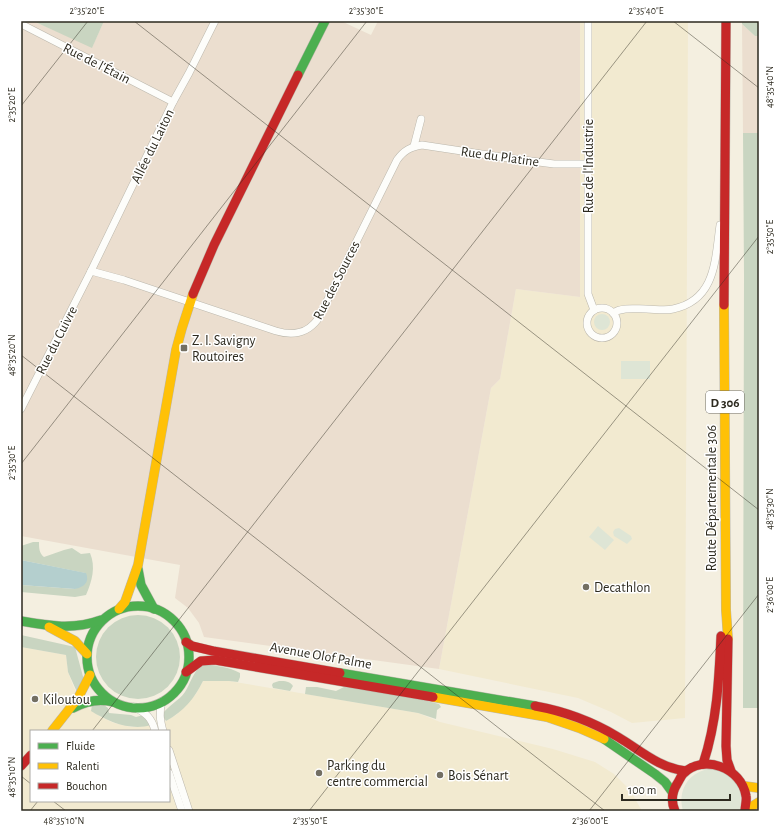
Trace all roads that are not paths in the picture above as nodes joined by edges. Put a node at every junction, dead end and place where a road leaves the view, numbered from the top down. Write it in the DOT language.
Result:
graph roads {
  1 [pos="215,21"];
  2 [pos="325,21"];
  3 [pos="588,21"];
  4 [pos="726,21"];
  5 [pos="21,24"];
  6 [pos="173,102"];
  7 [pos="421,119"];
  8 [pos="414,146"];
  9 [pos="587,164"];
  10 [pos="724,193"];
  11 [pos="91,272"];
  12 [pos="189,302"];
  13 [pos="594,310"];
  14 [pos="612,313"];
  15 [pos="21,409"];
  16 [pos="138,564"];
  17 [pos="154,609"];
  18 [pos="119,610"];
  19 [pos="726,610"];
  20 [pos="104,619"];
  21 [pos="21,621"];
  22 [pos="45,625"];
  23 [pos="186,642"];
  24 [pos="87,654"];
  25 [pos="186,672"];
  26 [pos="90,675"];
  27 [pos="450,696"];
  28 [pos="162,701"];
  29 [pos="117,703"];
  30 [pos="134,708"];
  31 [pos="71,709"];
  32 [pos="53,730"];
  33 [pos="156,730"];
  34 [pos="163,730"];
  35 [pos="170,753"];
  36 [pos="30,756"];
  37 [pos="703,764"];
  38 [pos="21,766"];
  39 [pos="686,771"];
  40 [pos="731,771"];
  41 [pos="170,776"];
  42 [pos="744,786"];
  43 [pos="759,788"];
  44 [pos="673,793"];
  45 [pos="759,802"];
  46 [pos="673,810"];
  47 [pos="746,810"];
  48 [pos="182,811"];
  49 [pos="188,811"];
  1 -- 6 [label="street, Allée du Laiton"];
  2 -- 12 [label="main road"];
  3 -- 9 [label="street, Rue de l'Industrie"];
  4 -- 10 [label="main road, D 306"];
  5 -- 6 [label="street, Rue de l'Étain"];
  6 -- 11 [label="street, Allée du Laiton"];
  7 -- 8 [label="street"];
  8 -- 9 [label="street, Rue du Platine"];
  8 -- 12 [label="street, Rue des Sources"];
  9 -- 13 [label="street, Rue de l'Industrie"];
  10 -- 14 [label="street"];
  10 -- 19 [label="main road, Route Départementale 306 / D 306"];
  11 -- 12 [label="street, Rue des Sources"];
  11 -- 15 [label="street, Rue du Cuivre"];
  12 -- 16 [label="main road"];
  13 -- 14 [label="street"];
  13 -- 14 [label="street"];
  16 -- 17 [label="main road"];
  16 -- 18 [label="main road"];
  17 -- 18 [label="main road"];
  17 -- 23 [label="main road"];
  18 -- 20 [label="main road"];
  19 -- 37 [label="main road, Route Départementale 306 / D 306"];
  19 -- 40 [label="main road, Route Départementale 306 / D 306"];
  20 -- 22 [label="main road"];
  20 -- 24 [label="main road"];
  21 -- 22 [label="main road"];
  22 -- 24 [label="main road"];
  23 -- 25 [label="main road"];
  23 -- 27 [label="main road, Avenue Olof Palme"];
  24 -- 26 [label="main road"];
  25 -- 27 [label="main road, Avenue Olof Palme"];
  25 -- 28 [label="main road"];
  26 -- 29 [label="main road"];
  26 -- 31 [label="main road"];
  27 -- 39 [label="main road"];
  27 -- 44 [label="main road"];
  28 -- 30 [label="main road"];
  28 -- 34 [label="street"];
  29 -- 30 [label="main road"];
  29 -- 31 [label="main road"];
  30 -- 33 [label="street"];
  31 -- 32 [label="main road"];
  35 -- 49 [label="street"];
  36 -- 38 [label="main road"];
  37 -- 39 [label="main road"];
  37 -- 40 [label="main road"];
  39 -- 44 [label="main road"];
  40 -- 42 [label="main road"];
  41 -- 48 [label="street"];
  42 -- 43 [label="main road"];
  42 -- 47 [label="main road"];
  44 -- 46 [label="main road"];
  45 -- 47 [label="main road"];
}
